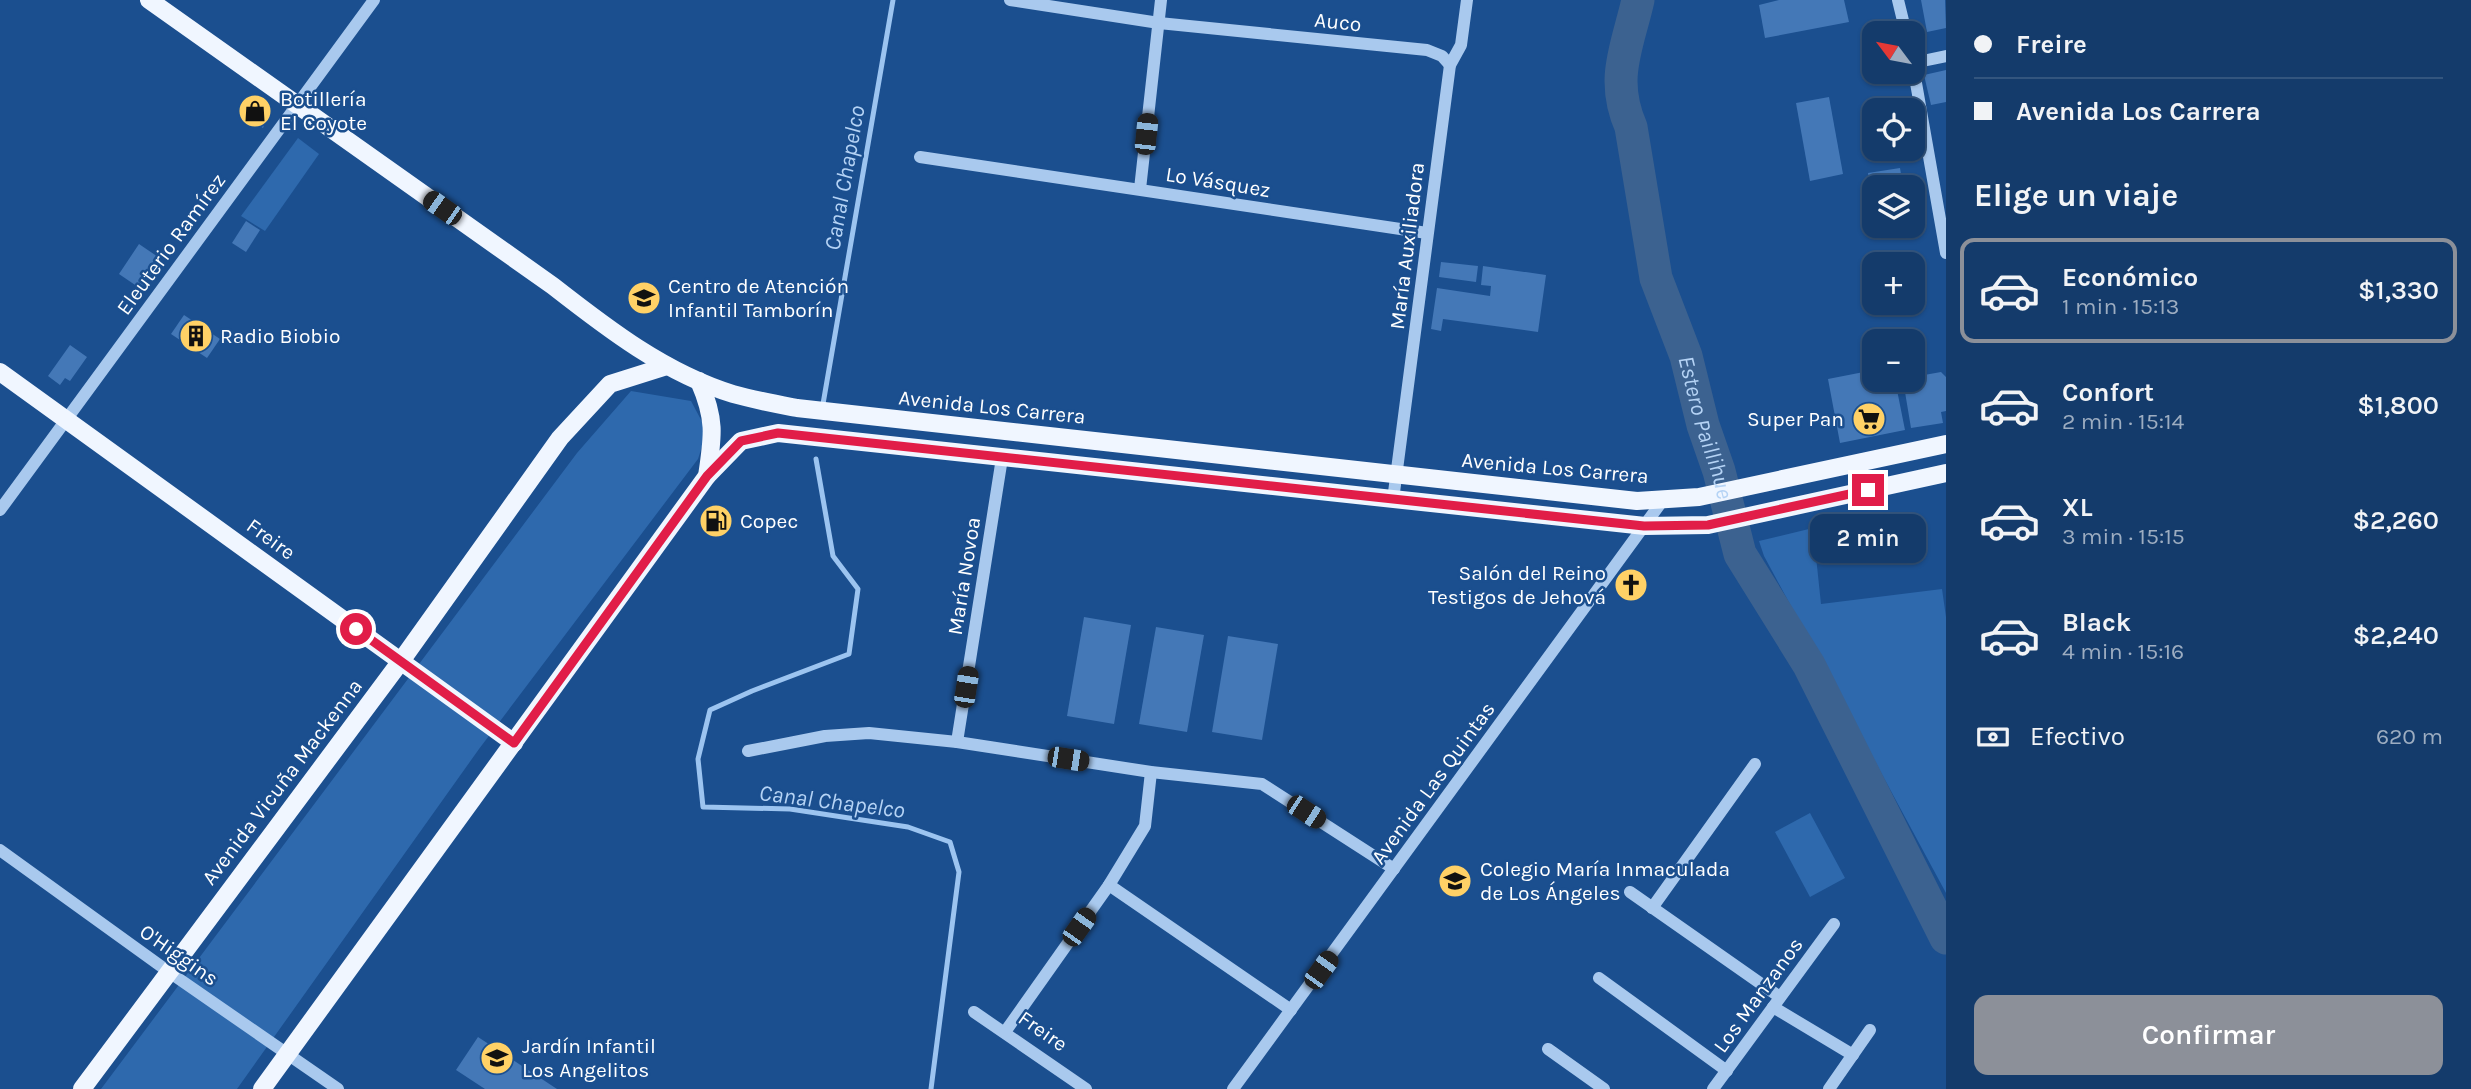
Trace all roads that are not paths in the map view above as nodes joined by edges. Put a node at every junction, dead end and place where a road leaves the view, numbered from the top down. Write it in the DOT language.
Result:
graph roads {
  1 [pos="149,0"];
  2 [pos="374,0"];
  3 [pos="1010,0"];
  4 [pos="1161,0"];
  5 [pos="1467,0"];
  6 [pos="1898,0"];
  7 [pos="1903,21"];
  8 [pos="1159,23"];
  9 [pos="1946,56"];
  10 [pos="1925,61"];
  11 [pos="1450,65"];
  12 [pos="1916,84"];
  13 [pos="296,106"];
  14 [pos="920,157"];
  15 [pos="1140,189"];
  16 [pos="1427,233"];
  17 [pos="1946,253"];
  18 [pos="667,366"];
  19 [pos="0,372"];
  20 [pos="699,381"];
  21 [pos="66,420"];
  22 [pos="1946,444"];
  23 [pos="1002,458"];
  24 [pos="1946,473"];
  25 [pos="1397,474"];
  26 [pos="707,476"];
  27 [pos="1393,500"];
  28 [pos="1663,500"];
  29 [pos="0,510"];
  30 [pos="1644,526"];
  31 [pos="401,661"];
  32 [pos="957,742"];
  33 [pos="514,743"];
  34 [pos="747,751"];
  35 [pos="1755,764"];
  36 [pos="1151,772"];
  37 [pos="0,850"];
  38 [pos="1394,869"];
  39 [pos="1109,885"];
  40 [pos="1630,892"];
  41 [pos="1653,908"];
  42 [pos="1834,924"];
  43 [pos="169,972"];
  44 [pos="1599,978"];
  45 [pos="1777,1002"];
  46 [pos="1291,1010"];
  47 [pos="974,1012"];
  48 [pos="1870,1030"];
  49 [pos="1005,1032"];
  50 [pos="1548,1049"];
  51 [pos="288,1054"];
  52 [pos="1853,1055"];
  53 [pos="1727,1071"];
  54 [pos="82,1089"];
  55 [pos="262,1089"];
  56 [pos="338,1089"];
  57 [pos="1086,1089"];
  58 [pos="1233,1089"];
  59 [pos="1604,1089"];
  60 [pos="1713,1089"];
  61 [pos="1829,1089"];
  1 -- 13 [label="main road, Avenida Los Carrera"];
  2 -- 13 [label="street, Eleuterio Ramírez"];
  3 -- 8 [label="street, Auco"];
  4 -- 8 [label="street"];
  5 -- 11 [label="street, María Auxiliadora"];
  6 -- 7 [label="street"];
  8 -- 11 [label="street, Auco"];
  8 -- 15 [label="street"];
  9 -- 10 [label="street"];
  11 -- 16 [label="street, María Auxiliadora"];
  12 -- 17 [label="street"];
  13 -- 18 [label="main road, Avenida Los Carrera"];
  13 -- 21 [label="street, Eleuterio Ramírez"];
  14 -- 15 [label="street, Lo Vásquez"];
  15 -- 16 [label="street, Lo Vásquez"];
  16 -- 25 [label="street, María Auxiliadora"];
  18 -- 20 [label="main road, Avenida Los Carrera"];
  18 -- 31 [label="main road, Avenida Vicuña Mackenna"];
  19 -- 21 [label="main road, Freire"];
  20 -- 25 [label="main road, Avenida Los Carrera"];
  20 -- 26 [label="main road"];
  21 -- 29 [label="street, Eleuterio Ramírez"];
  21 -- 31 [label="main road, Freire"];
  22 -- 28 [label="main road, Avenida Los Carrera"];
  23 -- 26 [label="main road"];
  23 -- 27 [label="main road"];
  23 -- 32 [label="street, María Novoa"];
  24 -- 30 [label="main road"];
  25 -- 27 [label="street, María Auxiliadora"];
  25 -- 28 [label="main road, Avenida Los Carrera"];
  26 -- 33 [label="main road"];
  27 -- 30 [label="main road"];
  28 -- 30 [label="street, Avenida Las Quintas"];
  30 -- 38 [label="street, Avenida Las Quintas"];
  31 -- 33 [label="main road, Freire"];
  31 -- 43 [label="main road, Avenida Vicuña Mackenna"];
  32 -- 34 [label="street"];
  32 -- 36 [label="street"];
  33 -- 51 [label="main road"];
  35 -- 41 [label="street"];
  36 -- 38 [label="street"];
  36 -- 39 [label="street"];
  37 -- 43 [label="street, O'Higgins"];
  38 -- 46 [label="street, Avenida Las Quintas"];
  39 -- 46 [label="street"];
  39 -- 49 [label="street"];
  40 -- 41 [label="street"];
  41 -- 45 [label="street"];
  42 -- 45 [label="street, Los Manzanos"];
  43 -- 51 [label="street, O'Higgins"];
  43 -- 54 [label="main road, Avenida Vicuña Mackenna"];
  44 -- 53 [label="street"];
  45 -- 52 [label="street"];
  45 -- 53 [label="street, Los Manzanos"];
  46 -- 58 [label="street, Avenida Las Quintas"];
  47 -- 49 [label="street, Freire"];
  48 -- 52 [label="street"];
  49 -- 57 [label="street, Freire"];
  50 -- 59 [label="street"];
  51 -- 55 [label="main road"];
  51 -- 56 [label="street, O'Higgins"];
  52 -- 61 [label="street"];
  53 -- 60 [label="street, Los Manzanos"];
}
